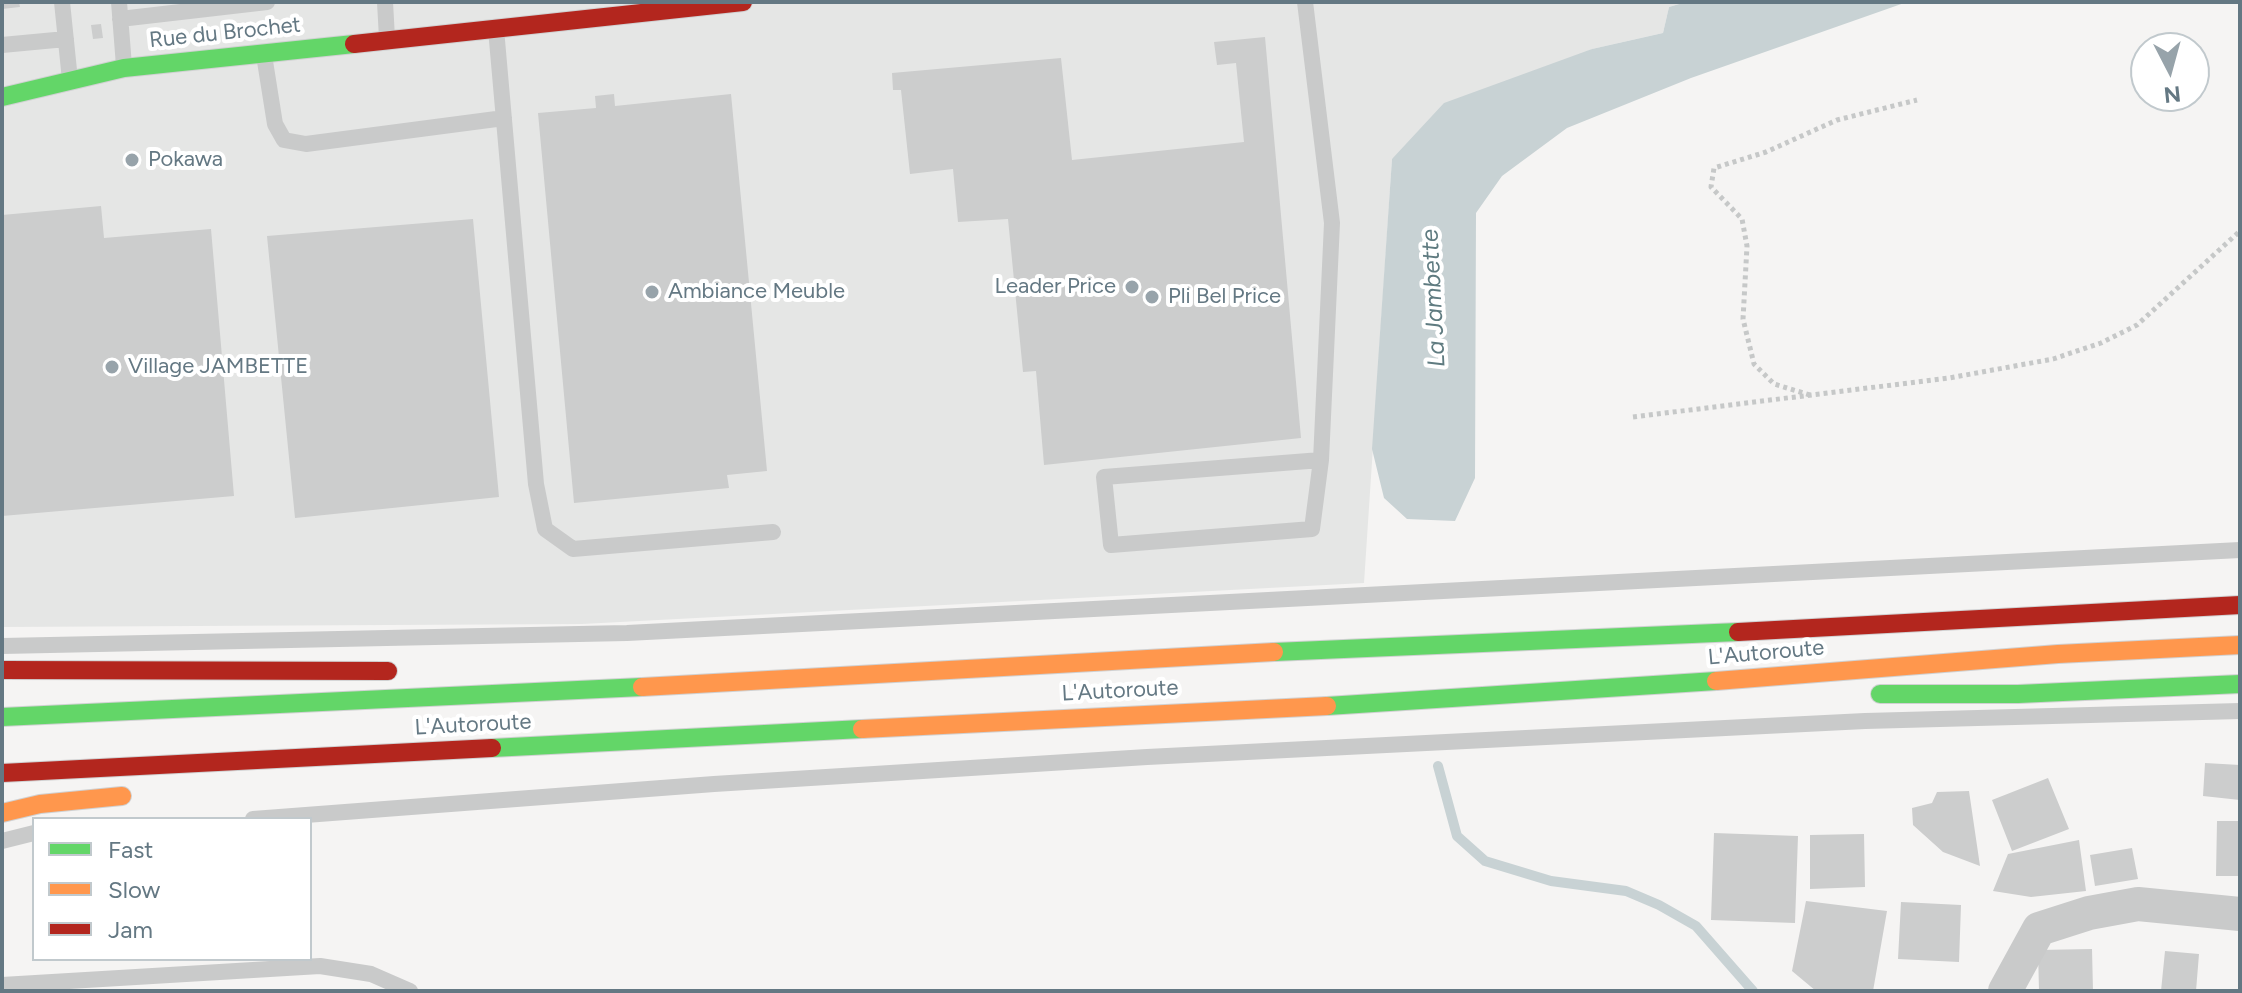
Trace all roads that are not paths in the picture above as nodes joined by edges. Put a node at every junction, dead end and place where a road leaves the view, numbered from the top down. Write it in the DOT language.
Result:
graph roads {
  1 [pos="62,2"];
  2 [pos="267,2"];
  3 [pos="385,2"];
  4 [pos="743,2"];
  5 [pos="1305,2"];
  6 [pos="672,5"];
  7 [pos="120,10"];
  8 [pos="495,27"];
  9 [pos="66,39"];
  10 [pos="388,39"];
  11 [pos="2,45"];
  12 [pos="263,53"];
  13 [pos="124,68"];
  14 [pos="70,81"];
  15 [pos="2,97"];
  16 [pos="504,118"];
  17 [pos="1321,460"];
  18 [pos="773,532"];
  19 [pos="2240,550"];
  20 [pos="2240,592"];
  21 [pos="2240,605"];
  22 [pos="2068,616"];
  23 [pos="2240,645"];
  24 [pos="2,646"];
  25 [pos="2,670"];
  26 [pos="408,671"];
  27 [pos="549,672"];
  28 [pos="910,675"];
  29 [pos="2240,684"];
  30 [pos="1557,694"];
  31 [pos="1791,694"];
  32 [pos="1854,694"];
  33 [pos="2240,711"];
  34 [pos="2,717"];
  35 [pos="934,724"];
  36 [pos="524,766"];
  37 [pos="2,773"];
  38 [pos="136,795"];
  39 [pos="2,813"];
  40 [pos="279,817"];
  41 [pos="32,834"];
  42 [pos="2,841"];
  43 [pos="2240,914"];
  44 [pos="2,985"];
  45 [pos="410,991"];
  46 [pos="2005,991"];
  1 -- 9 [label="lane"];
  2 -- 7 [label="lane"];
  3 -- 10 [label="lane"];
  4 -- 6 [label="main road, Rue du Brochet"];
  5 -- 17 [label="lane"];
  6 -- 8 [label="main road, Rue du Brochet"];
  7 -- 13 [label="lane"];
  8 -- 10 [label="main road, Rue du Brochet"];
  8 -- 16 [label="lane"];
  9 -- 11 [label="lane"];
  9 -- 14 [label="lane"];
  10 -- 12 [label="main road, Rue du Brochet"];
  12 -- 13 [label="main road, Rue du Brochet"];
  12 -- 16 [label="lane"];
  13 -- 14 [label="main road, Rue du Brochet"];
  14 -- 15 [label="main road, Rue du Brochet"];
  16 -- 18 [label="lane"];
  17 -- 17 [label="lane"];
  19 -- 24 [label="lane"];
  20 -- 22 [label="main road"];
  21 -- 22 [label="main road, L'Autoroute"];
  22 -- 28 [label="main road, L'Autoroute"];
  23 -- 30 [label="main road, L'Autoroute"];
  25 -- 26 [label="main road"];
  27 -- 28 [label="main road"];
  28 -- 34 [label="main road, L'Autoroute"];
  29 -- 32 [label="main road"];
  30 -- 31 [label="main road"];
  30 -- 35 [label="main road, L'Autoroute"];
  33 -- 40 [label="lane"];
  35 -- 36 [label="main road"];
  35 -- 37 [label="main road, L'Autoroute"];
  38 -- 39 [label="main road"];
  41 -- 42 [label="lane"];
  43 -- 46 [label="street"];
  44 -- 45 [label="lane"];
}
